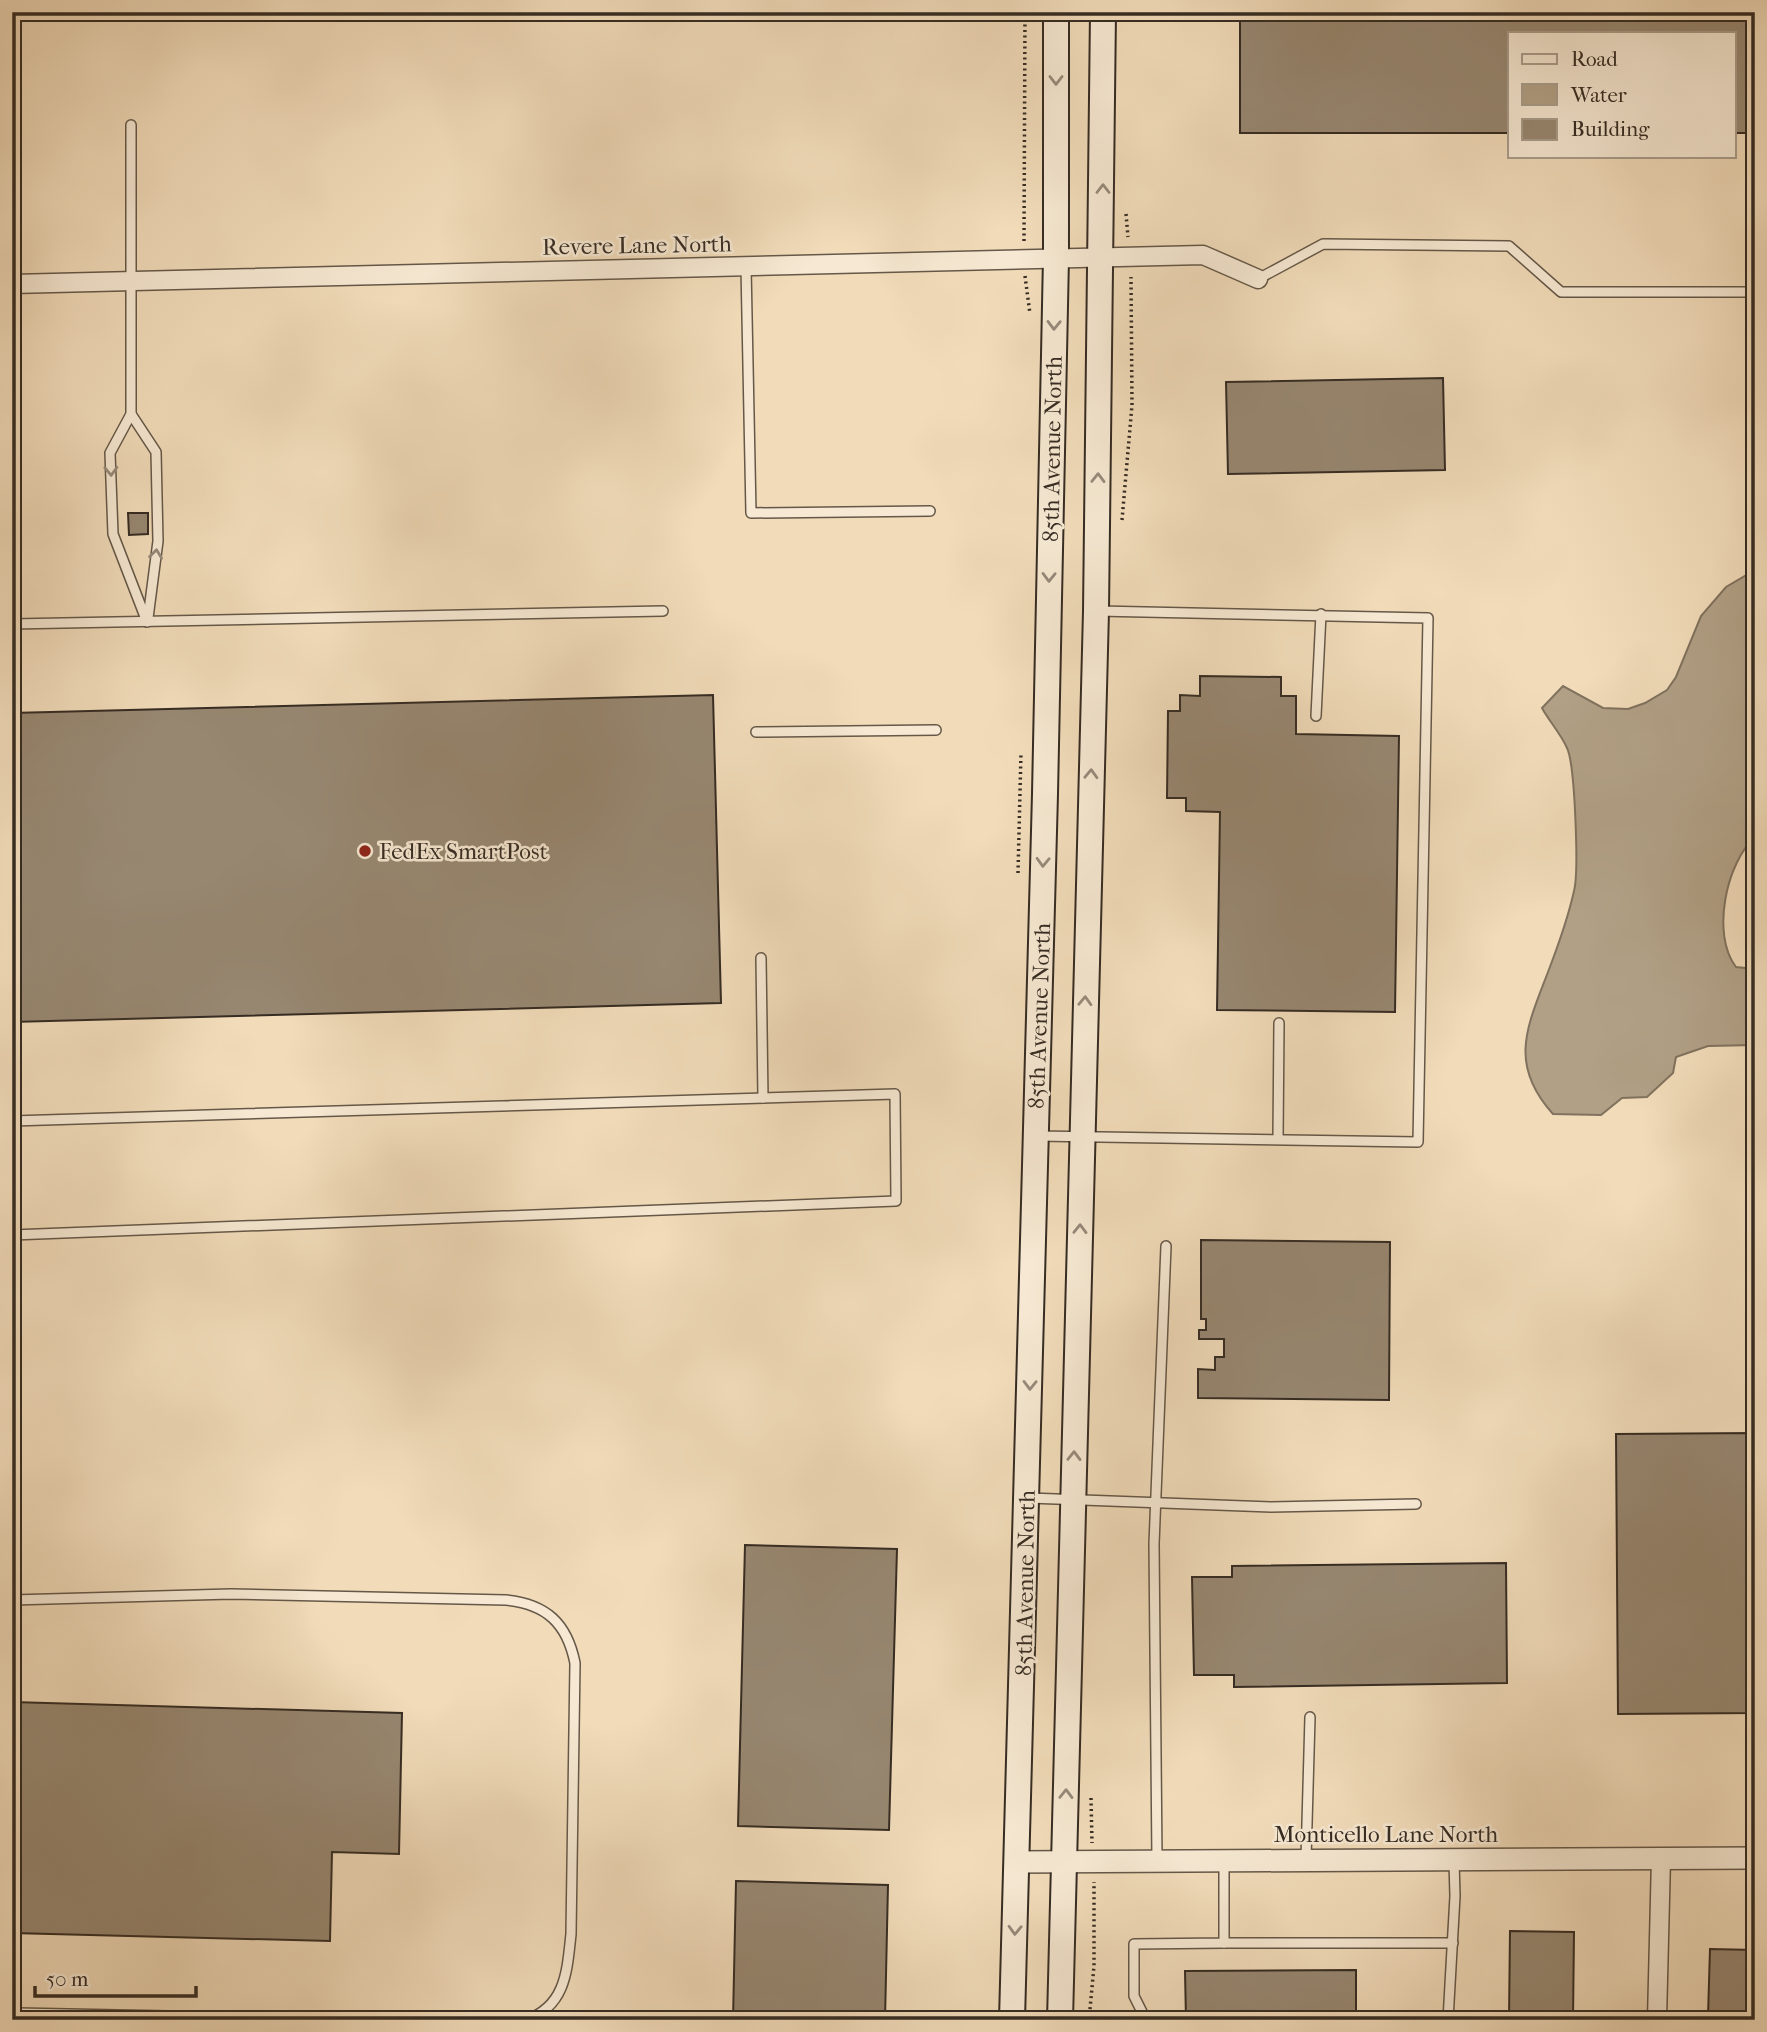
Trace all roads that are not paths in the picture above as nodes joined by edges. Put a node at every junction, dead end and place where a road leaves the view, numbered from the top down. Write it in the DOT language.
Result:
graph roads {
  1 [pos="1056,12"];
  2 [pos="1103,12"];
  3 [pos="131,125"];
  4 [pos="1056,257"];
  5 [pos="1102,257"];
  6 [pos="746,267"];
  7 [pos="1258,279"];
  8 [pos="131,282"];
  9 [pos="12,284"];
  10 [pos="1755,292"];
  11 [pos="131,414"];
  12 [pos="930,511"];
  13 [pos="663,611"];
  14 [pos="1096,611"];
  15 [pos="1321,614"];
  16 [pos="147,622"];
  17 [pos="12,624"];
  18 [pos="1316,716"];
  19 [pos="936,730"];
  20 [pos="756,733"];
  21 [pos="761,958"];
  22 [pos="1279,1023"];
  23 [pos="763,1098"];
  24 [pos="12,1121"];
  25 [pos="1035,1136"];
  26 [pos="1082,1136"];
  27 [pos="1278,1138"];
  28 [pos="12,1235"];
  29 [pos="1166,1246"];
  30 [pos="1027,1499"];
  31 [pos="1073,1499"];
  32 [pos="1155,1503"];
  33 [pos="1416,1504"];
  34 [pos="12,1600"];
  35 [pos="1310,1717"];
  36 [pos="1661,1858"];
  37 [pos="1755,1858"];
  38 [pos="1454,1860"];
  39 [pos="1157,1861"];
  40 [pos="1224,1861"];
  41 [pos="1306,1861"];
  42 [pos="1018,1862"];
  43 [pos="1065,1862"];
  44 [pos="1224,1943"];
  45 [pos="1452,1943"];
  46 [pos="18,2012"];
  47 [pos="375,2020"];
  48 [pos="526,2020"];
  49 [pos="1012,2020"];
  50 [pos="1060,2020"];
  51 [pos="1146,2020"];
  52 [pos="1448,2020"];
  53 [pos="1657,2020"];
  1 -- 4 [label="main road, 85th Avenue North, one-way"];
  5 -- 2 [label="main road, 85th Avenue North, one-way"];
  3 -- 8 [label="lane"];
  4 -- 5 [label="street, Revere Lane North"];
  4 -- 6 [label="street, Revere Lane North"];
  4 -- 25 [label="main road, 85th Avenue North, one-way"];
  5 -- 7 [label="street, Revere Lane North"];
  14 -- 5 [label="main road, 85th Avenue North, one-way"];
  6 -- 8 [label="street, Revere Lane North"];
  6 -- 12 [label="lane"];
  7 -- 10 [label="lane"];
  8 -- 9 [label="street, Revere Lane North"];
  8 -- 11 [label="lane"];
  16 -- 11 [label="lane, one-way"];
  11 -- 16 [label="lane, one-way"];
  13 -- 16 [label="lane"];
  14 -- 15 [label="lane"];
  26 -- 14 [label="main road, 85th Avenue North, one-way"];
  15 -- 18 [label="lane"];
  15 -- 27 [label="lane"];
  16 -- 17 [label="lane"];
  19 -- 20 [label="lane"];
  21 -- 23 [label="lane"];
  22 -- 27 [label="lane"];
  23 -- 24 [label="lane"];
  23 -- 28 [label="lane"];
  25 -- 26 [label="lane"];
  25 -- 30 [label="main road, 85th Avenue North, one-way"];
  26 -- 27 [label="lane"];
  31 -- 26 [label="main road, 85th Avenue North, one-way"];
  29 -- 32 [label="lane"];
  30 -- 31 [label="lane"];
  30 -- 42 [label="main road, 85th Avenue North"];
  31 -- 32 [label="lane"];
  43 -- 31 [label="main road, 85th Avenue North, one-way"];
  32 -- 33 [label="lane"];
  32 -- 39 [label="lane"];
  34 -- 48 [label="lane"];
  35 -- 41 [label="lane"];
  36 -- 37 [label="street, Monticello Lane North"];
  36 -- 38 [label="street, Monticello Lane North"];
  36 -- 53 [label="street"];
  38 -- 41 [label="street, Monticello Lane North"];
  38 -- 45 [label="lane"];
  39 -- 40 [label="street, Monticello Lane North"];
  39 -- 43 [label="street, Monticello Lane North"];
  40 -- 41 [label="street, Monticello Lane North"];
  40 -- 44 [label="lane"];
  42 -- 43 [label="street, Monticello Lane North"];
  42 -- 49 [label="main road, 85th Avenue North, one-way"];
  43 -- 50 [label="main road, 85th Avenue North"];
  44 -- 45 [label="lane"];
  44 -- 51 [label="lane"];
  45 -- 52 [label="lane"];
  46 -- 47 [label="lane"];
}
